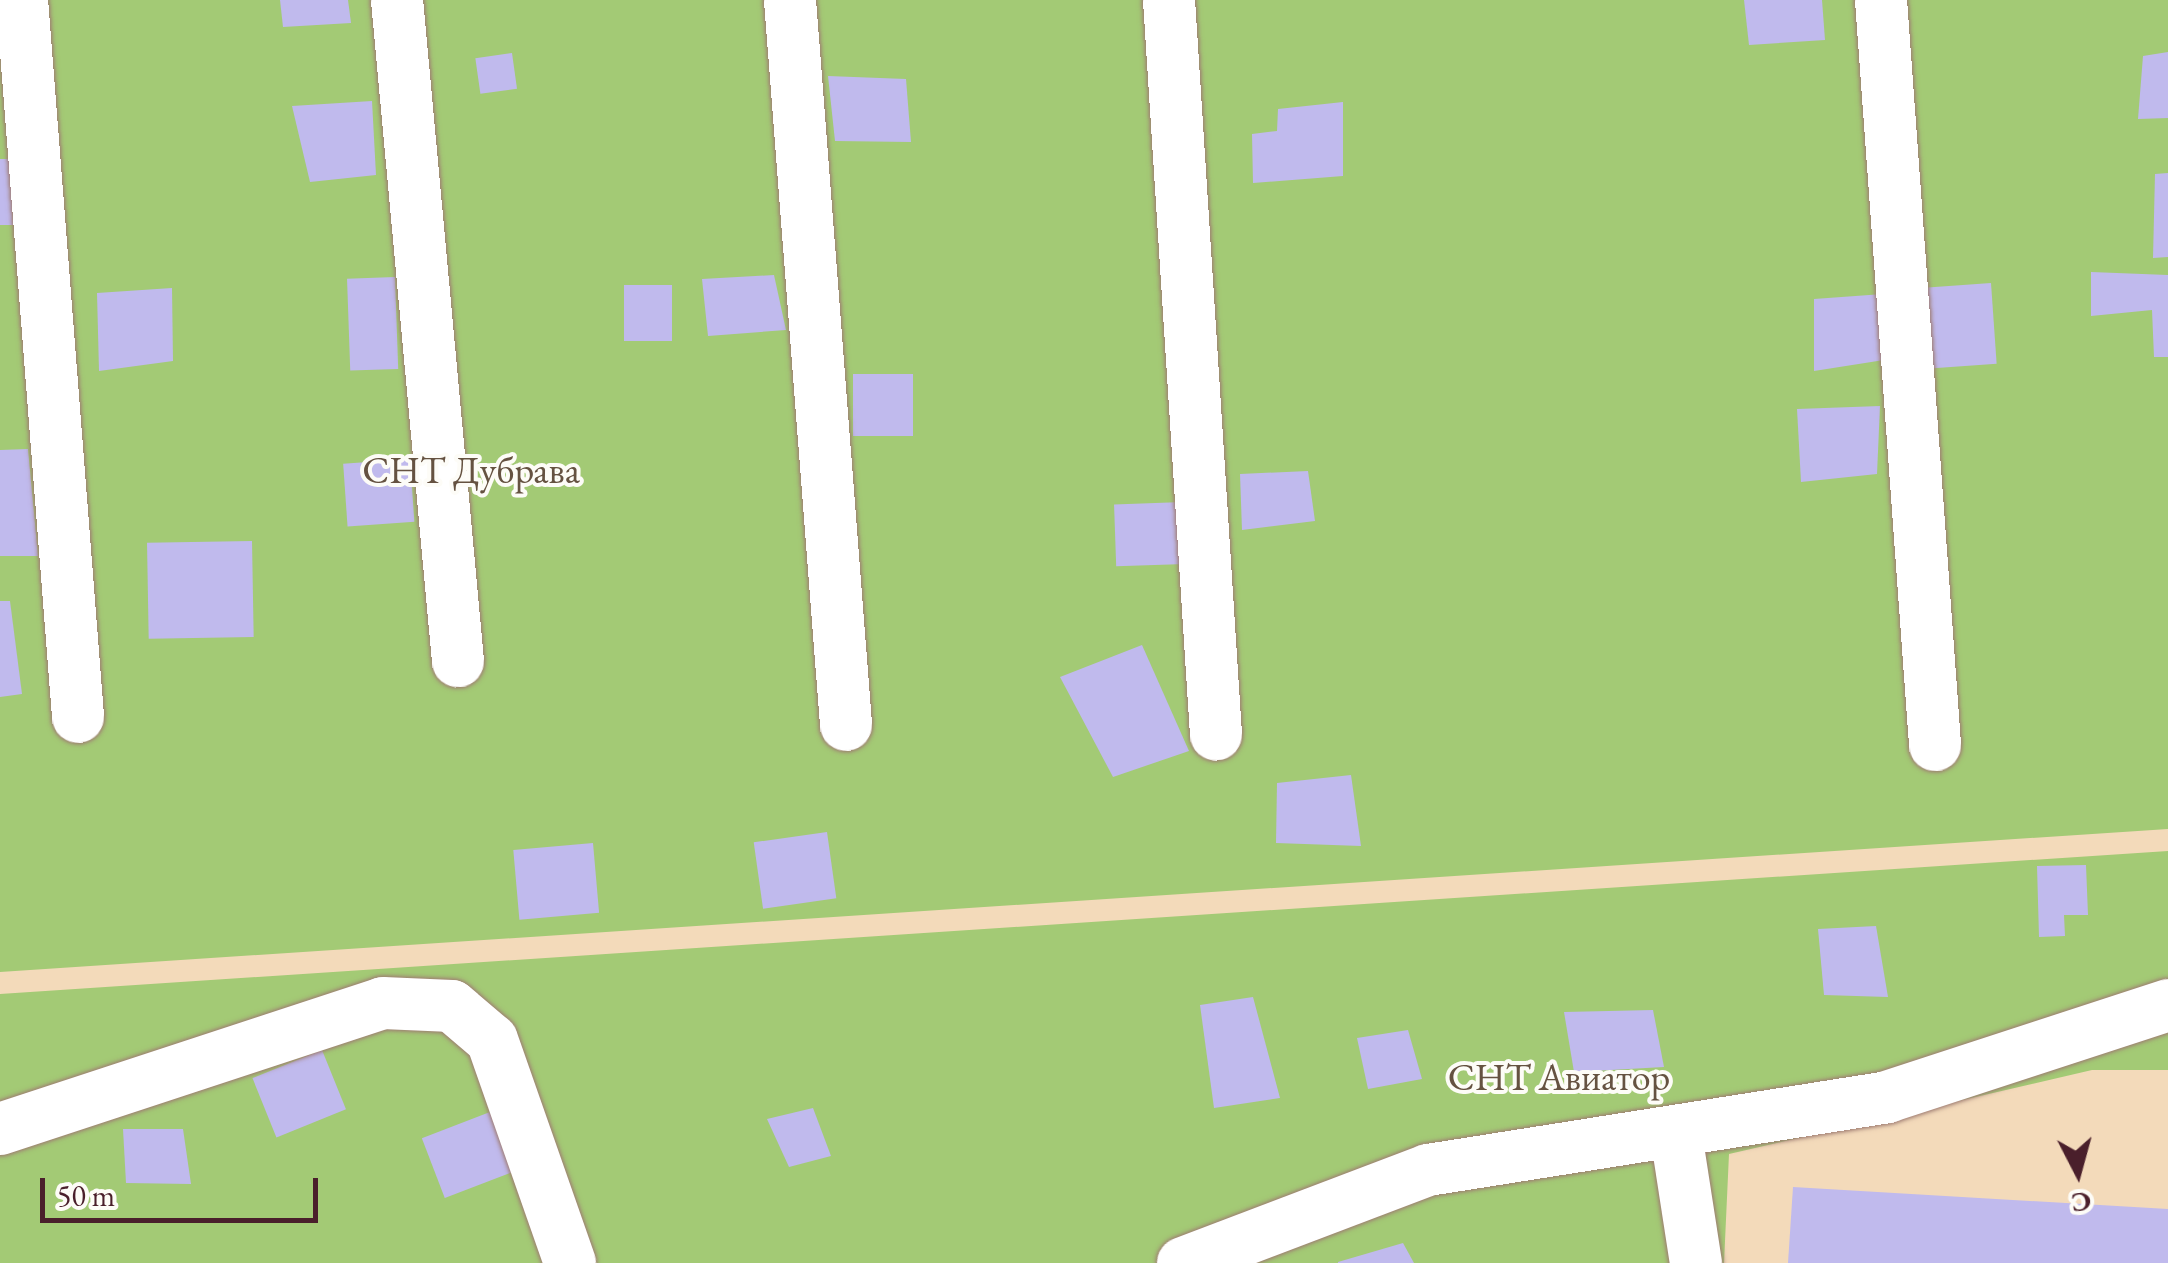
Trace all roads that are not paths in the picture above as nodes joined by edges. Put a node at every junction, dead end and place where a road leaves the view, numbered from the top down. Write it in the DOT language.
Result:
graph roads {
  1 [pos="22,0"];
  2 [pos="398,0"];
  3 [pos="790,0"];
  4 [pos="1169,0"];
  5 [pos="1881,0"];
  6 [pos="458,661"];
  7 [pos="78,717"];
  8 [pos="846,725"];
  9 [pos="1216,734"];
  10 [pos="1935,745"];
  11 [pos="2168,1005"];
  12 [pos="0,1129"];
  13 [pos="1676,1134"];
  14 [pos="570,1263"];
  15 [pos="1183,1263"];
  16 [pos="1696,1263"];
  1 -- 7 [label="street"];
  2 -- 6 [label="street"];
  3 -- 8 [label="street"];
  4 -- 9 [label="street"];
  5 -- 10 [label="street"];
  11 -- 13 [label="street"];
  12 -- 14 [label="street"];
  13 -- 15 [label="street"];
  13 -- 16 [label="street"];
}
